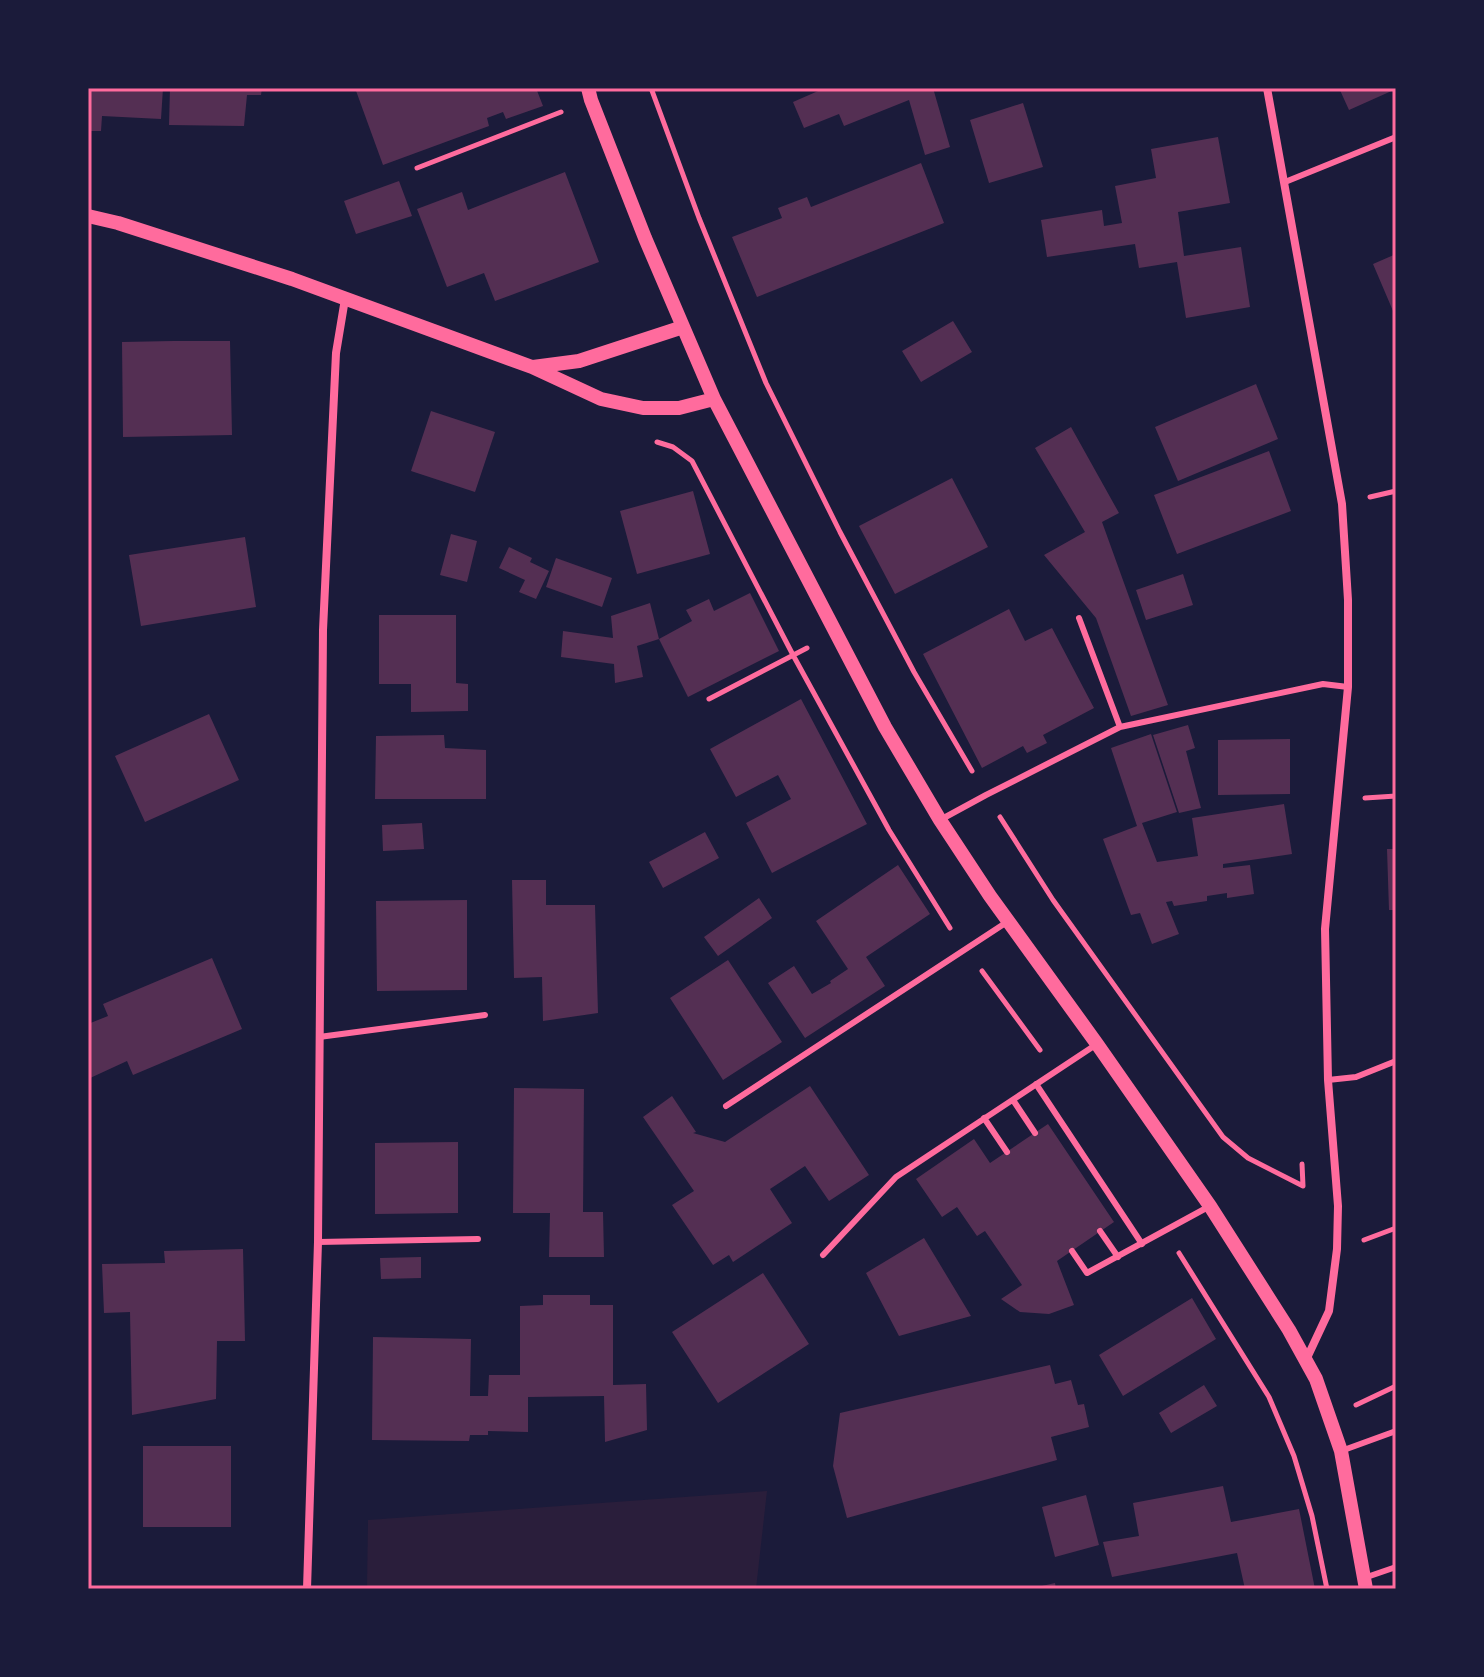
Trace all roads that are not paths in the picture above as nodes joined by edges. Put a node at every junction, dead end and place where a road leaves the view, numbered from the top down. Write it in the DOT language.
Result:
graph roads {
  1 [pos="1267,88"];
  2 [pos="589,94"];
  3 [pos="1396,137"];
  4 [pos="1285,182"];
  5 [pos="88,216"];
  6 [pos="345,299"];
  7 [pos="683,327"];
  8 [pos="532,367"];
  9 [pos="714,399"];
  10 [pos="1079,618"];
  11 [pos="1348,687"];
  12 [pos="1120,727"];
  13 [pos="940,820"];
  14 [pos="1007,922"];
  15 [pos="485,1015"];
  16 [pos="319,1037"];
  17 [pos="1097,1044"];
  18 [pos="1396,1061"];
  19 [pos="1328,1080"];
  20 [pos="1036,1084"];
  21 [pos="1013,1100"];
  22 [pos="726,1106"];
  23 [pos="984,1118"];
  24 [pos="1035,1133"];
  25 [pos="1007,1152"];
  26 [pos="1210,1206"];
  27 [pos="1100,1231"];
  28 [pos="478,1239"];
  29 [pos="318,1242"];
  30 [pos="1142,1244"];
  31 [pos="1072,1251"];
  32 [pos="823,1255"];
  33 [pos="1118,1257"];
  34 [pos="1306,1360"];
  35 [pos="1396,1431"];
  36 [pos="1341,1451"];
  37 [pos="1396,1567"];
  38 [pos="1365,1583"];
  39 [pos="307,1589"];
  1 -- 4 [label="street"];
  2 -- 7 [label="street"];
  3 -- 4 [label="lane"];
  4 -- 11 [label="street"];
  5 -- 6 [label="street"];
  6 -- 8 [label="street"];
  6 -- 16 [label="street"];
  7 -- 8 [label="street"];
  7 -- 9 [label="street"];
  8 -- 9 [label="street"];
  9 -- 13 [label="street"];
  10 -- 12 [label="lane"];
  11 -- 12 [label="lane"];
  11 -- 19 [label="street"];
  12 -- 13 [label="lane"];
  13 -- 14 [label="street"];
  14 -- 17 [label="street"];
  14 -- 22 [label="lane"];
  15 -- 16 [label="lane"];
  16 -- 29 [label="street"];
  17 -- 20 [label="lane"];
  17 -- 26 [label="street"];
  18 -- 19 [label="lane"];
  19 -- 34 [label="street"];
  20 -- 21 [label="lane"];
  20 -- 30 [label="lane"];
  21 -- 23 [label="lane"];
  21 -- 24 [label="lane"];
  23 -- 25 [label="lane"];
  23 -- 32 [label="lane"];
  26 -- 30 [label="lane"];
  26 -- 34 [label="street"];
  27 -- 33 [label="lane"];
  28 -- 29 [label="lane"];
  29 -- 39 [label="street"];
  30 -- 33 [label="lane"];
  31 -- 33 [label="lane"];
  34 -- 36 [label="street"];
  35 -- 36 [label="lane"];
  36 -- 38 [label="street"];
  37 -- 38 [label="lane"];
}
